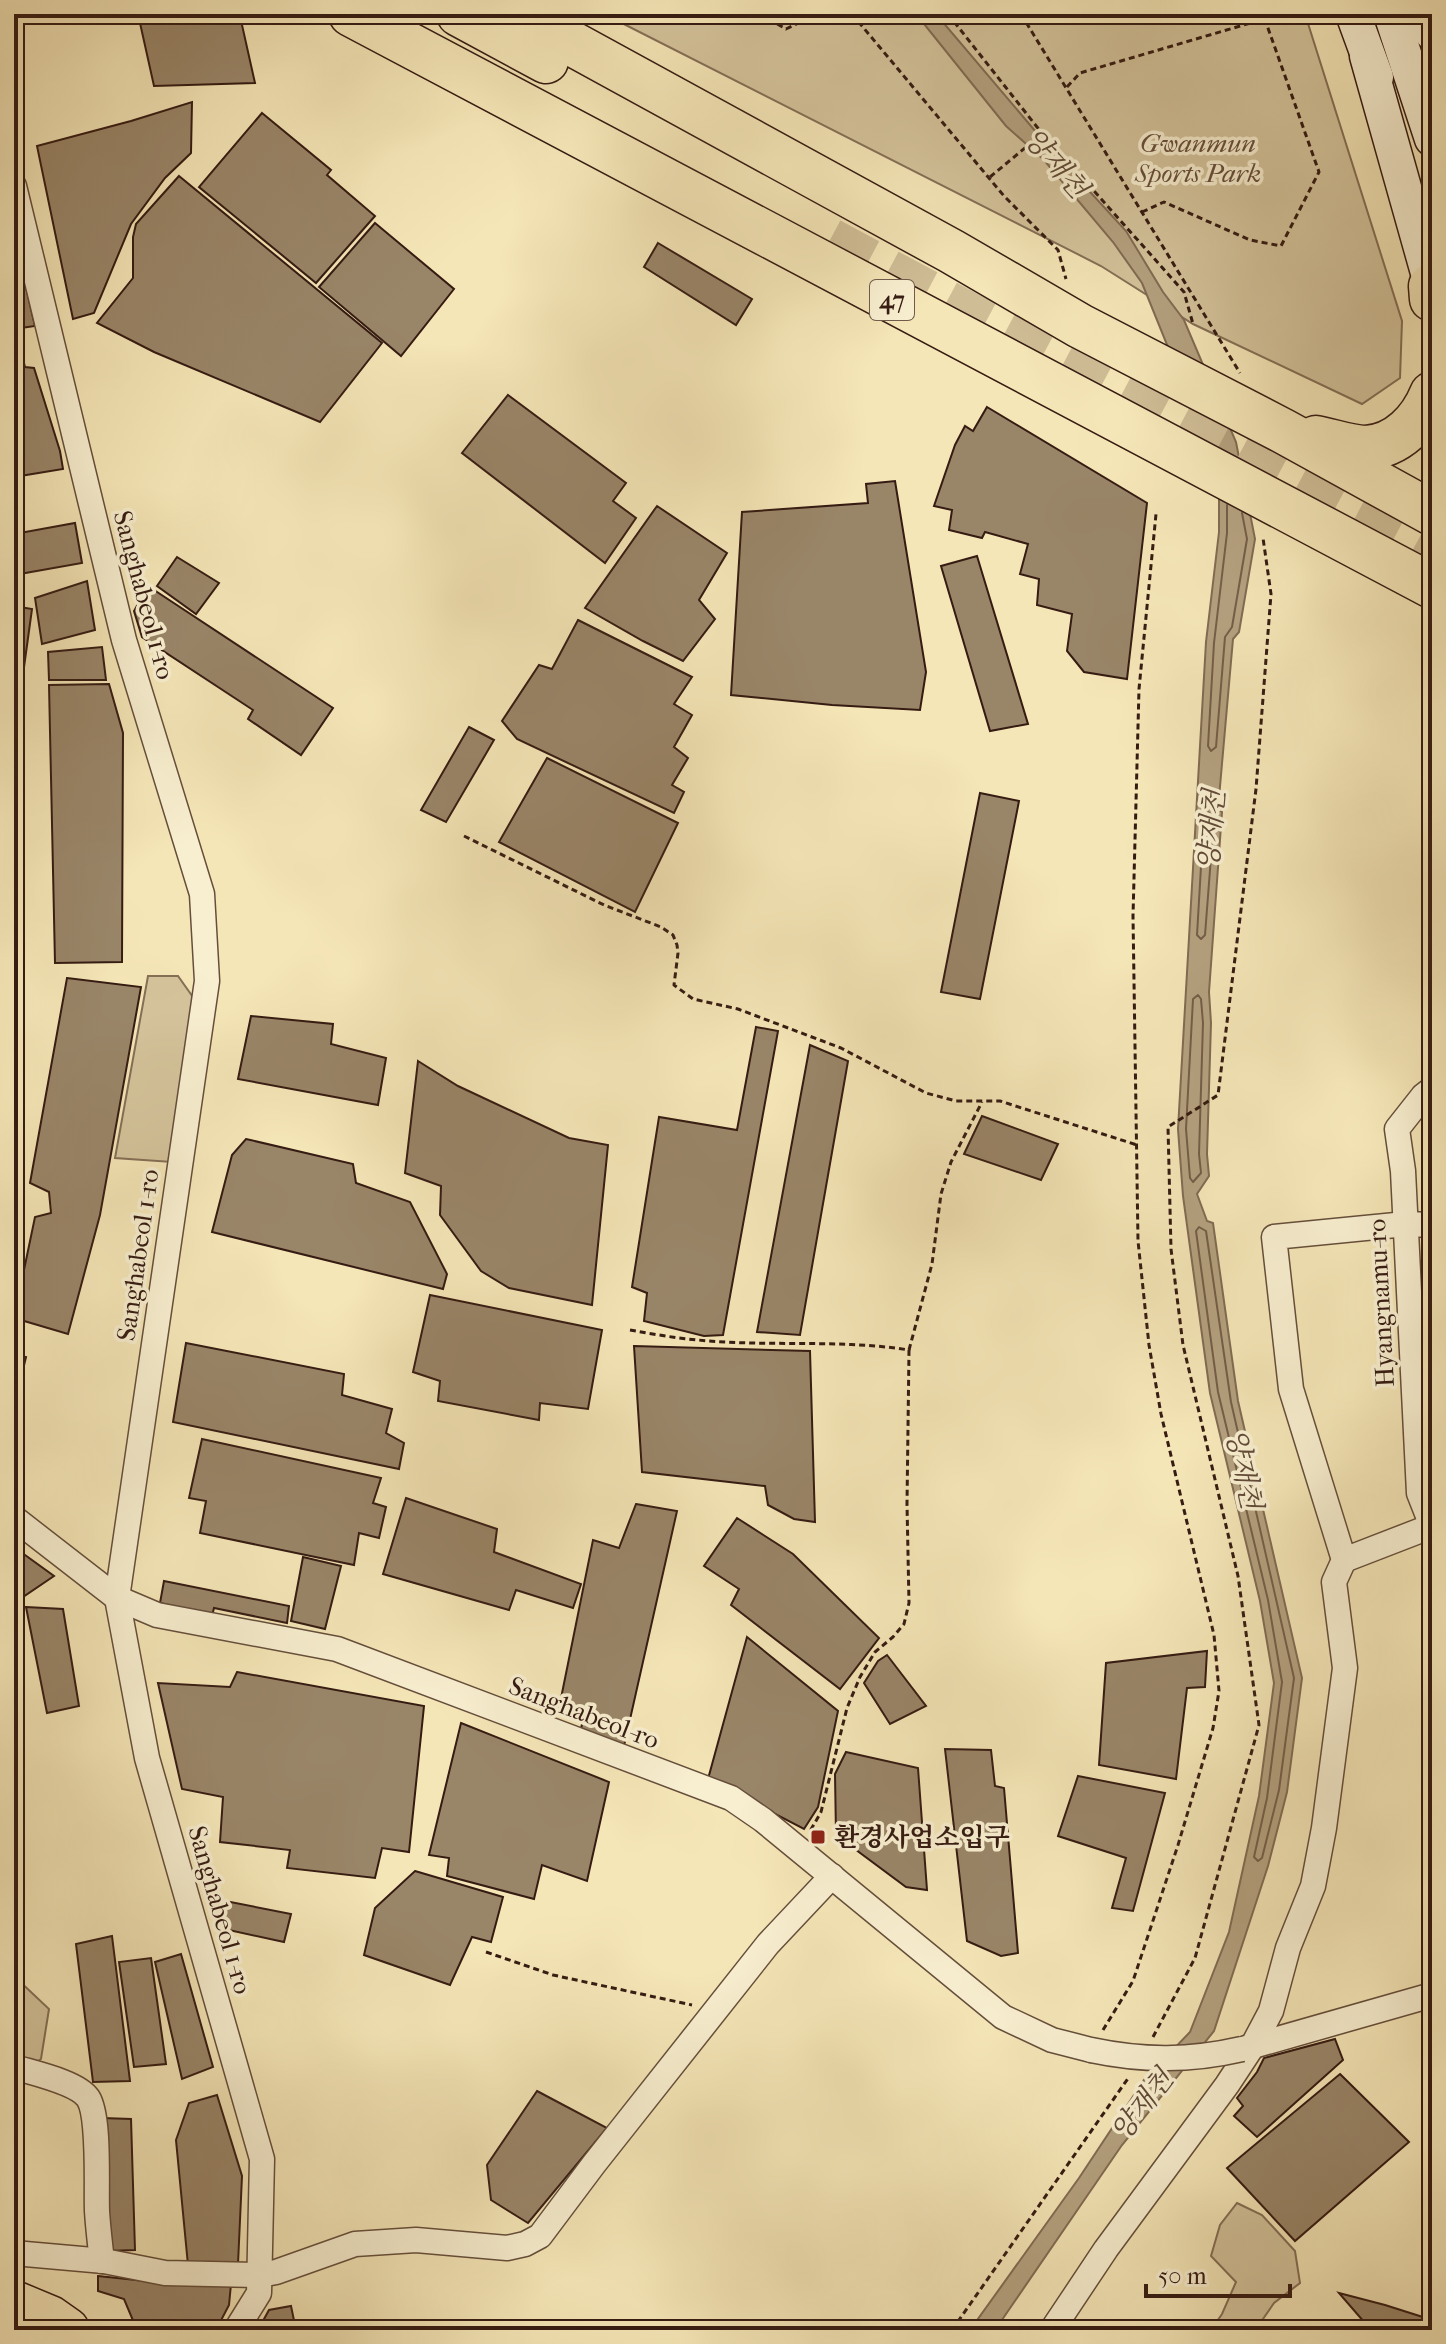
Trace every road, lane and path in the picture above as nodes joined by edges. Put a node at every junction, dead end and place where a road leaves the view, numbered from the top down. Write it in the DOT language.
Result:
graph roads {
  1 [pos="351,14"];
  2 [pos="401,14"];
  3 [pos="459,14"];
  4 [pos="760,14"];
  5 [pos="817,14"];
  6 [pos="852,14"];
  7 [pos="948,14"];
  8 [pos="1021,14"];
  9 [pos="1353,14"];
  10 [pos="1391,14"];
  11 [pos="1423,14"];
  12 [pos="523,15"];
  13 [pos="1264,16"];
  14 [pos="1432,33"];
  15 [pos="1367,56"];
  16 [pos="1067,87"];
  17 [pos="1043,133"];
  18 [pos="1432,139"];
  19 [pos="989,178"];
  20 [pos="14,186"];
  21 [pos="1142,212"];
  22 [pos="1432,215"];
  23 [pos="1067,280"];
  24 [pos="1432,286"];
  25 [pos="1432,299"];
  26 [pos="1193,324"];
  27 [pos="1161,368"];
  28 [pos="1432,394"];
  29 [pos="1231,405"];
  30 [pos="1111,416"];
  31 [pos="1283,431"];
  32 [pos="1432,513"];
  33 [pos="1156,514"];
  34 [pos="1263,538"];
  35 [pos="1432,586"];
  36 [pos="464,836"];
  37 [pos="1432,1089"];
  38 [pos="982,1101"];
  39 [pos="1137,1145"];
  40 [pos="1406,1224"];
  41 [pos="1432,1225"];
  42 [pos="630,1330"];
  43 [pos="909,1350"];
  44 [pos="14,1518"];
  45 [pos="1432,1526"];
  46 [pos="1344,1560"];
  47 [pos="117,1598"];
  48 [pos="799,1850"];
  49 [pos="832,1876"];
  50 [pos="486,1952"];
  51 [pos="1432,1995"];
  52 [pos="715,2010"];
  53 [pos="1153,2037"];
  54 [pos="1247,2048"];
  55 [pos="1091,2050"];
  56 [pos="14,2067"];
  57 [pos="1130,2076"];
  58 [pos="14,2253"];
  59 [pos="102,2261"];
  60 [pos="260,2275"];
  61 [pos="14,2303"];
  62 [pos="67,2330"];
  63 [pos="236,2330"];
  64 [pos="952,2330"];
  65 [pos="1052,2330"];
  1 -- 30 [label="highway, 47"];
  2 -- 3 [label="highway"];
  4 -- 5 [label="path"];
  6 -- 19 [label="path"];
  7 -- 17 [label="path"];
  8 -- 16 [label="path"];
  9 -- 15 [label="street"];
  10 -- 18 [label="street"];
  11 -- 14 [label="street"];
  12 -- 27 [label="highway"];
  13 -- 16 [label="path"];
  13 -- 21 [label="path"];
  15 -- 22 [label="street"];
  15 -- 24 [label="street"];
  16 -- 21 [label="path"];
  17 -- 19 [label="path"];
  17 -- 26 [label="path"];
  19 -- 23 [label="path"];
  20 -- 47 [label="street, Sanghabeol 1-ro"];
  21 -- 29 [label="path"];
  24 -- 25 [label="highway"];
  27 -- 29 [label="highway"];
  27 -- 30 [label="highway"];
  28 -- 31 [label="highway"];
  29 -- 31 [label="highway"];
  30 -- 35 [label="highway, 47"];
  31 -- 32 [label="highway"];
  33 -- 39 [label="path"];
  34 -- 53 [label="path"];
  36 -- 38 [label="path"];
  37 -- 40 [label="street, Hyangnamu-ro"];
  38 -- 39 [label="path"];
  38 -- 43 [label="path"];
  39 -- 55 [label="path"];
  40 -- 41 [label="street"];
  40 -- 45 [label="street, Hyangnamu-ro"];
  40 -- 46 [label="street"];
  42 -- 43 [label="path"];
  43 -- 48 [label="path"];
  44 -- 47 [label="street, Sanghabeol-ro"];
  45 -- 46 [label="street"];
  46 -- 54 [label="street"];
  47 -- 48 [label="street, Sanghabeol-ro"];
  47 -- 60 [label="street, Sanghabeol 1-ro"];
  48 -- 49 [label="street, Sanghabeol-ro"];
  49 -- 52 [label="street"];
  49 -- 55 [label="street, Sanghabeol-ro"];
  50 -- 52 [label="path"];
  51 -- 54 [label="street"];
  52 -- 60 [label="street"];
  54 -- 55 [label="street, Sanghabeol-ro, bridge"];
  54 -- 65 [label="street"];
  56 -- 59 [label="street"];
  57 -- 64 [label="path"];
  58 -- 59 [label="street"];
  59 -- 60 [label="street"];
  60 -- 63 [label="street, Sanghabeol 1-ro"];
  61 -- 62 [label="highway"];
}
